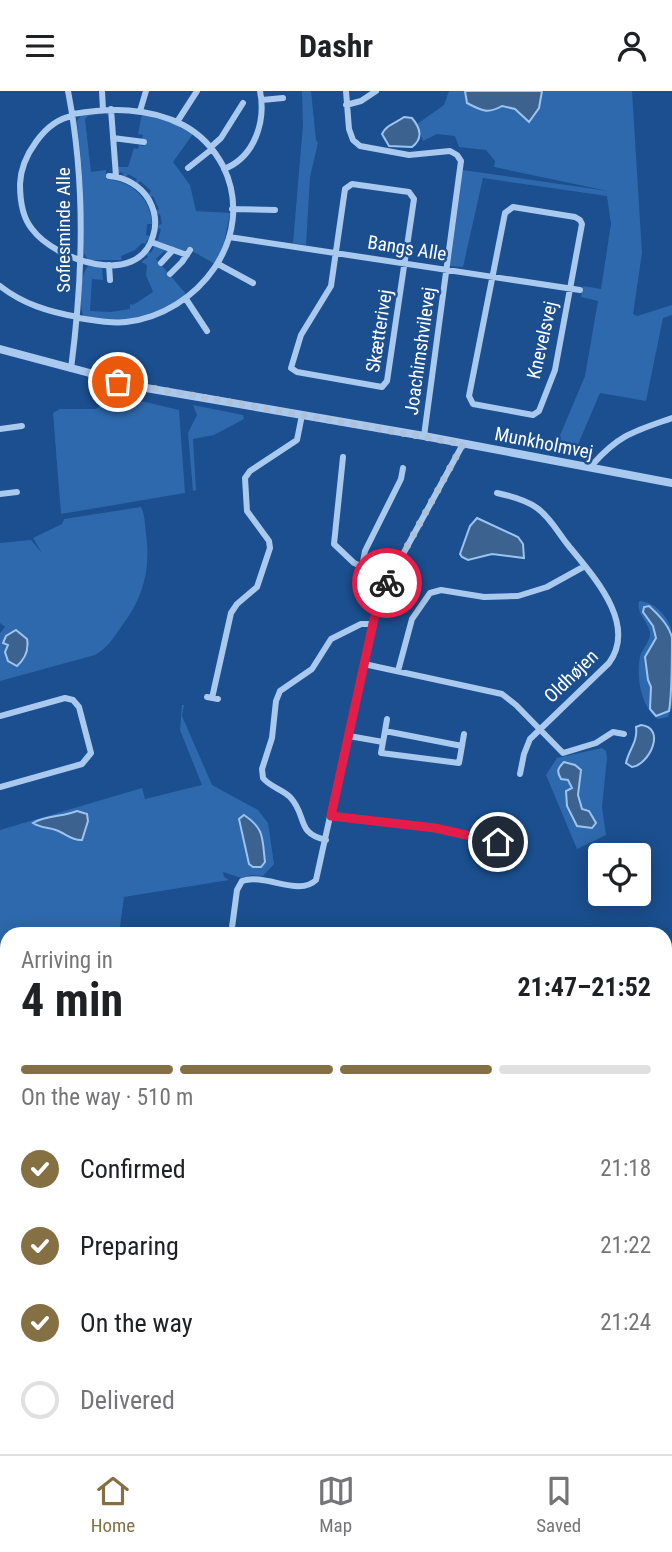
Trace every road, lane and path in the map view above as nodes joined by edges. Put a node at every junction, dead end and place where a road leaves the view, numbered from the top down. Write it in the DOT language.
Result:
graph roads {
  1 [pos="68,91"];
  2 [pos="102,91"];
  3 [pos="146,91"];
  4 [pos="197,91"];
  5 [pos="260,91"];
  6 [pos="345,91"];
  7 [pos="376,91"];
  8 [pos="283,98"];
  9 [pos="262,100"];
  10 [pos="243,103"];
  11 [pos="346,104"];
  12 [pos="111,109"];
  13 [pos="103,110"];
  14 [pos="140,111"];
  15 [pos="73,115"];
  16 [pos="177,122"];
  17 [pos="113,138"];
  18 [pos="144,142"];
  19 [pos="212,148"];
  20 [pos="188,168"];
  21 [pos="224,169"];
  22 [pos="232,209"];
  23 [pos="275,210"];
  24 [pos="229,237"];
  25 [pos="151,242"];
  26 [pos="173,250"];
  27 [pos="336,254"];
  28 [pos="82,261"];
  29 [pos="161,264"];
  30 [pos="218,264"];
  31 [pos="405,264"];
  32 [pos="109,265"];
  33 [pos="447,270"];
  34 [pos="170,274"];
  35 [pos="493,277"];
  36 [pos="110,280"];
  37 [pos="253,282"];
  38 [pos="0,286"];
  39 [pos="570,289"];
  40 [pos="580,290"];
  41 [pos="186,299"];
  42 [pos="78,317"];
  43 [pos="207,331"];
  44 [pos="0,349"];
  45 [pos="71,369"];
  46 [pos="302,415"];
  47 [pos="672,418"];
  48 [pos="22,426"];
  49 [pos="0,429"];
  50 [pos="424,436"];
  51 [pos="463,444"];
  52 [pos="342,457"];
  53 [pos="403,467"];
  54 [pos="592,468"];
  55 [pos="672,483"];
  56 [pos="17,492"];
  57 [pos="497,493"];
  58 [pos="0,495"];
  59 [pos="585,566"];
  60 [pos="362,567"];
  61 [pos="390,578"];
  62 [pos="372,624"];
  63 [pos="364,664"];
  64 [pos="398,671"];
  65 [pos="212,698"];
  66 [pos="0,716"];
  67 [pos="387,719"];
  68 [pos="538,729"];
  69 [pos="385,731"];
  70 [pos="464,734"];
  71 [pos="624,734"];
  72 [pos="349,736"];
  73 [pos="383,742"];
  74 [pos="462,746"];
  75 [pos="459,763"];
  76 [pos="457,772"];
  77 [pos="520,774"];
  78 [pos="0,787"];
  79 [pos="331,816"];
  80 [pos="326,841"];
  81 [pos="511,844"];
  82 [pos="232,927"];
  1 -- 15 [label="street, Sofiesminde Alle"];
  2 -- 13 [label="street"];
  3 -- 14 [label="street"];
  4 -- 16 [label="street"];
  5 -- 9 [label="street"];
  6 -- 11 [label="street"];
  7 -- 11 [label="street"];
  8 -- 9 [label="street"];
  9 -- 21 [label="street"];
  10 -- 19 [label="street"];
  11 -- 33 [label="street, Joachimshvilevej"];
  12 -- 13 [label="street"];
  12 -- 14 [label="street"];
  12 -- 17 [label="street"];
  13 -- 15 [label="street"];
  14 -- 16 [label="street"];
  15 -- 28 [label="street, Sofiesminde Alle"];
  15 -- 28 [label="street"];
  16 -- 19 [label="street"];
  17 -- 18 [label="street"];
  17 -- 25 [label="street"];
  19 -- 20 [label="street"];
  19 -- 21 [label="street"];
  21 -- 22 [label="street"];
  22 -- 23 [label="street"];
  22 -- 24 [label="street"];
  24 -- 27 [label="street, Bangs Alle"];
  24 -- 30 [label="street"];
  25 -- 26 [label="street"];
  25 -- 32 [label="street"];
  26 -- 29 [label="street"];
  26 -- 34 [label="street"];
  27 -- 31 [label="street, Bangs Alle"];
  27 -- 31 [label="street, Skætterivej"];
  27 -- 31 [label="street, Skætterivej"];
  28 -- 32 [label="street"];
  28 -- 42 [label="street, Sofiesminde Alle"];
  30 -- 37 [label="street"];
  30 -- 41 [label="street"];
  31 -- 33 [label="street, Bangs Alle"];
  32 -- 36 [label="street"];
  33 -- 35 [label="street, Bangs Alle"];
  33 -- 50 [label="street, Joachimshvilevej"];
  35 -- 39 [label="street, Bangs Alle"];
  35 -- 39 [label="street, Knevelsvej"];
  35 -- 39 [label="street, Knevelsvej"];
  38 -- 42 [label="street"];
  39 -- 40 [label="street, Bangs Alle"];
  41 -- 42 [label="street"];
  41 -- 43 [label="street"];
  42 -- 45 [label="street, Sofiesminde Alle"];
  44 -- 45 [label="street, Munkholmvej"];
  45 -- 46 [label="street, Munkholmvej"];
  46 -- 50 [label="street, Munkholmvej"];
  46 -- 65 [label="street"];
  47 -- 54 [label="street"];
  48 -- 49 [label="street"];
  50 -- 51 [label="street, Munkholmvej"];
  51 -- 54 [label="street, Munkholmvej"];
  51 -- 61 [label="street"];
  52 -- 60 [label="street"];
  53 -- 60 [label="street"];
  54 -- 55 [label="street, Munkholmvej"];
  56 -- 58 [label="street"];
  57 -- 59 [label="street, Oldhøjen"];
  59 -- 64 [label="street"];
  59 -- 68 [label="street, Oldhøjen"];
  60 -- 61 [label="street"];
  61 -- 62 [label="street"];
  62 -- 63 [label="street"];
  62 -- 80 [label="street"];
  63 -- 64 [label="street, Oldhøjen"];
  63 -- 72 [label="street"];
  64 -- 68 [label="street, Oldhøjen"];
  66 -- 78 [label="street"];
  67 -- 69 [label="street"];
  68 -- 71 [label="street, Oldhøjen"];
  68 -- 77 [label="street, Oldhøjen"];
  69 -- 73 [label="street"];
  69 -- 74 [label="street"];
  70 -- 74 [label="street"];
  72 -- 73 [label="street"];
  72 -- 79 [label="street"];
  73 -- 75 [label="street"];
  74 -- 75 [label="street"];
  75 -- 76 [label="street"];
  79 -- 80 [label="street"];
  79 -- 81 [label="street"];
  80 -- 82 [label="street"];
}
